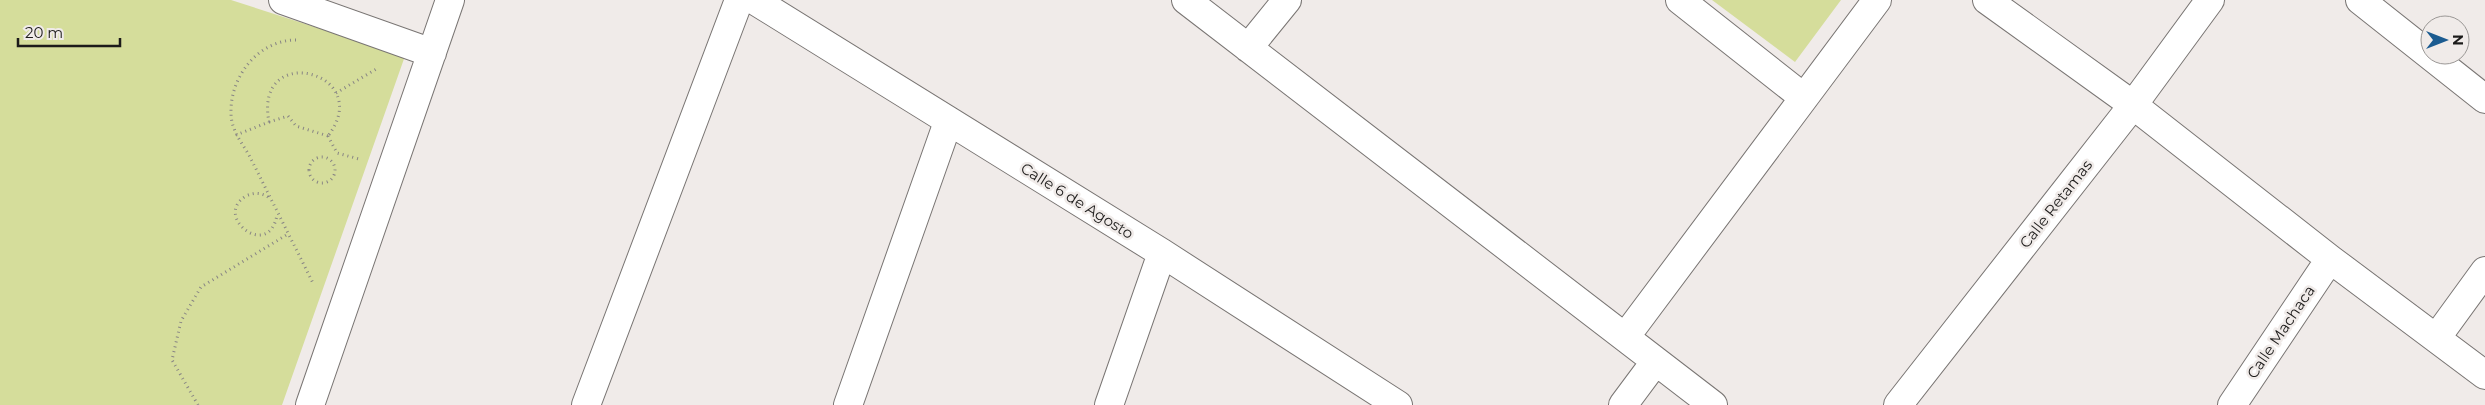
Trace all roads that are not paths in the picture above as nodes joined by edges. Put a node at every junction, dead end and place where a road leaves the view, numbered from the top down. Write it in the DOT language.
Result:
graph roads {
  1 [pos="283,0"];
  2 [pos="450,0"];
  3 [pos="738,0"];
  4 [pos="754,0"];
  5 [pos="1186,0"];
  6 [pos="1287,0"];
  7 [pos="1680,0"];
  8 [pos="1876,0"];
  9 [pos="1987,0"];
  10 [pos="2210,0"];
  11 [pos="2360,0"];
  12 [pos="1248,48"];
  13 [pos="432,53"];
  14 [pos="1802,96"];
  15 [pos="2485,99"];
  16 [pos="2134,105"];
  17 [pos="948,122"];
  18 [pos="1162,253"];
  19 [pos="2330,260"];
  20 [pos="2485,271"];
  21 [pos="1626,336"];
  22 [pos="2436,337"];
  23 [pos="1655,362"];
  24 [pos="2485,375"];
  25 [pos="1384,401"];
  26 [pos="310,405"];
  27 [pos="586,405"];
  28 [pos="848,405"];
  29 [pos="1109,405"];
  30 [pos="1623,405"];
  31 [pos="1713,405"];
  32 [pos="1898,405"];
  33 [pos="2232,405"];
  1 -- 13 [label="street"];
  2 -- 13 [label="street"];
  3 -- 27 [label="street"];
  4 -- 17 [label="street, Calle 6 de Agosto"];
  5 -- 12 [label="street"];
  6 -- 12 [label="street"];
  7 -- 14 [label="street"];
  8 -- 14 [label="street"];
  9 -- 16 [label="street"];
  10 -- 16 [label="street, Calle Retamas"];
  11 -- 15 [label="street"];
  12 -- 21 [label="street"];
  13 -- 26 [label="street"];
  14 -- 21 [label="street"];
  16 -- 19 [label="street"];
  16 -- 32 [label="street, Calle Retamas"];
  17 -- 18 [label="street, Calle 6 de Agosto"];
  17 -- 28 [label="street"];
  18 -- 25 [label="street, Calle 6 de Agosto"];
  18 -- 29 [label="street"];
  19 -- 22 [label="street"];
  19 -- 33 [label="street, Calle Machaca"];
  20 -- 22 [label="street"];
  21 -- 23 [label="street"];
  22 -- 24 [label="street"];
  23 -- 30 [label="street"];
  23 -- 31 [label="street"];
}
